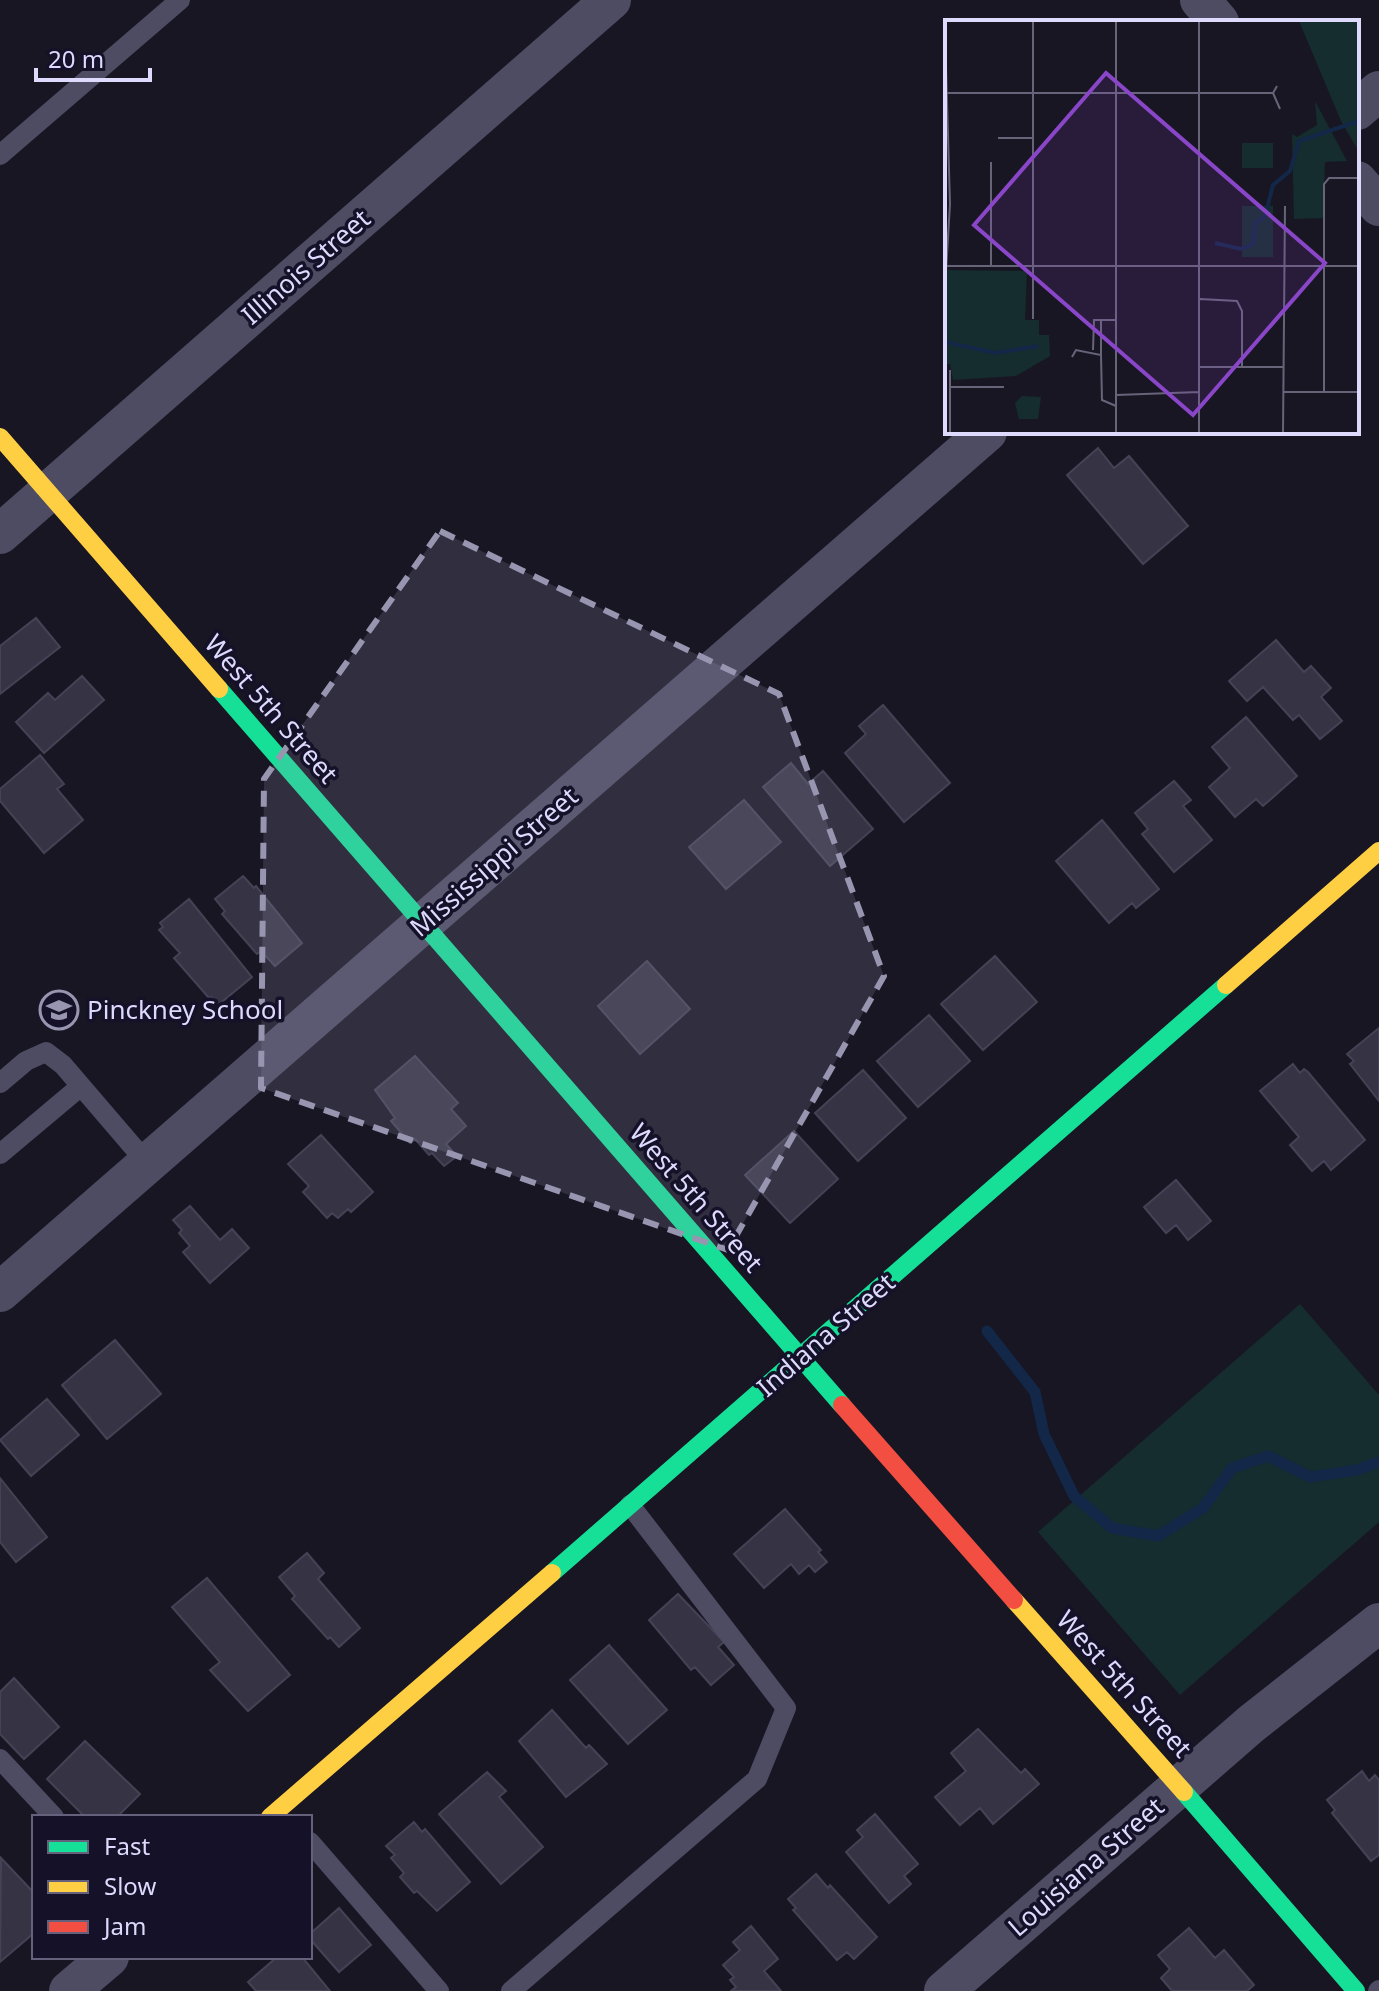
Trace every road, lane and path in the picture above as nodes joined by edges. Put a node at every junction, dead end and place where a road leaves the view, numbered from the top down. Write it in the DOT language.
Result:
graph roads {
  1 [pos="180,0"];
  2 [pos="611,0"];
  3 [pos="1200,0"];
  4 [pos="1217,20"];
  5 [pos="1379,91"];
  6 [pos="1359,108"];
  7 [pos="0,155"];
  8 [pos="1359,183"];
  9 [pos="1379,206"];
  10 [pos="985,434"];
  11 [pos="0,437"];
  12 [pos="48,492"];
  13 [pos="0,534"];
  14 [pos="1379,851"];
  15 [pos="423,923"];
  16 [pos="0,1083"];
  17 [pos="81,1086"];
  18 [pos="0,1154"];
  19 [pos="147,1163"];
  20 [pos="0,1292"];
  21 [pos="801,1358"];
  22 [pos="630,1505"];
  23 [pos="1379,1623"];
  24 [pos="0,1759"];
  25 [pos="1179,1786"];
  26 [pos="279,1814"];
  27 [pos="52,1815"];
  28 [pos="312,1844"];
  29 [pos="107,1959"];
  30 [pos="69,1991"];
  31 [pos="439,1991"];
  32 [pos="511,1991"];
  33 [pos="944,1991"];
  34 [pos="1356,1991"];
  1 -- 7 [label="lane"];
  2 -- 12 [label="street, Illinois Street"];
  3 -- 4 [label="street"];
  5 -- 6 [label="street"];
  8 -- 9 [label="street"];
  10 -- 15 [label="street, Mississippi Street"];
  11 -- 12 [label="street, West 5th Street"];
  12 -- 13 [label="street, Illinois Street"];
  12 -- 15 [label="street, West 5th Street"];
  14 -- 21 [label="street, Indiana Street"];
  15 -- 19 [label="street, Mississippi Street"];
  15 -- 21 [label="street, West 5th Street"];
  16 -- 17 [label="lane"];
  17 -- 18 [label="lane"];
  17 -- 19 [label="lane"];
  19 -- 20 [label="street, Mississippi Street"];
  21 -- 22 [label="street, Indiana Street"];
  21 -- 25 [label="street, West 5th Street"];
  22 -- 26 [label="street, Indiana Street"];
  22 -- 32 [label="lane"];
  23 -- 25 [label="street, Louisiana Street"];
  24 -- 27 [label="lane"];
  25 -- 33 [label="street, Louisiana Street"];
  25 -- 34 [label="street, West 5th Street"];
  28 -- 31 [label="lane"];
  29 -- 30 [label="street"];
}
